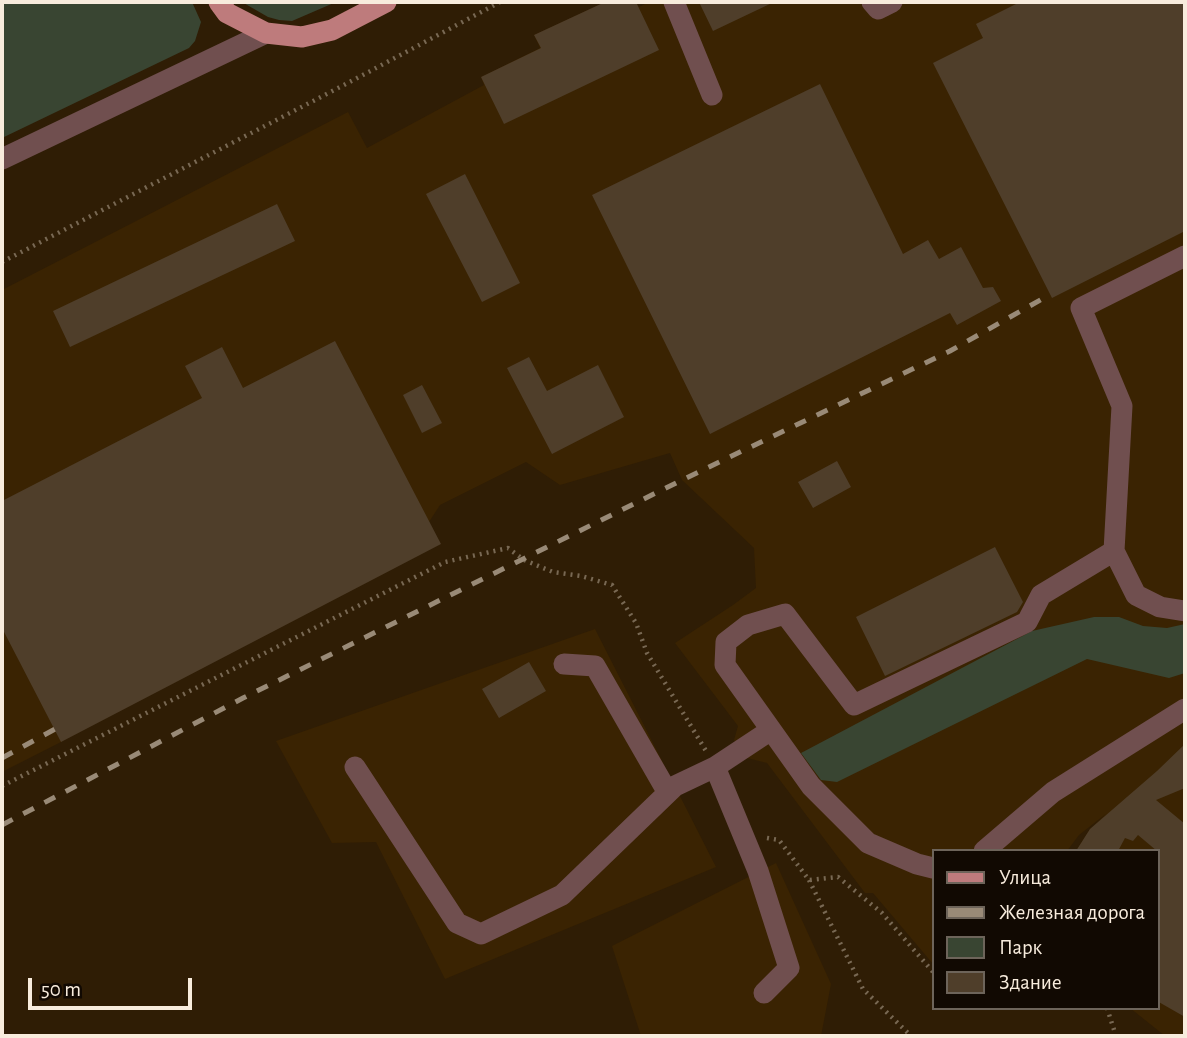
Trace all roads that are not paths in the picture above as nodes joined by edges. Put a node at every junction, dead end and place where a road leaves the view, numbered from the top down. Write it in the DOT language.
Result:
graph roads {
  1 [pos="219,2"];
  2 [pos="386,2"];
  3 [pos="674,2"];
  4 [pos="872,2"];
  5 [pos="892,2"];
  6 [pos="266,33"];
  7 [pos="712,95"];
  8 [pos="2,159"];
  9 [pos="1185,256"];
  10 [pos="1114,551"];
  11 [pos="1185,611"];
  12 [pos="564,664"];
  13 [pos="1185,709"];
  14 [pos="771,730"];
  15 [pos="355,767"];
  16 [pos="715,767"];
  17 [pos="668,793"];
  18 [pos="986,849"];
  19 [pos="932,868"];
  20 [pos="764,993"];
  1 -- 6 [label="main road"];
  2 -- 6 [label="main road"];
  3 -- 7 [label="lane"];
  4 -- 5 [label="lane"];
  6 -- 8 [label="lane"];
  9 -- 10 [label="lane"];
  10 -- 11 [label="lane"];
  10 -- 14 [label="lane"];
  12 -- 17 [label="lane"];
  13 -- 18 [label="lane"];
  14 -- 16 [label="lane"];
  14 -- 19 [label="lane"];
  15 -- 17 [label="lane"];
  16 -- 17 [label="lane"];
  16 -- 20 [label="lane"];
}
